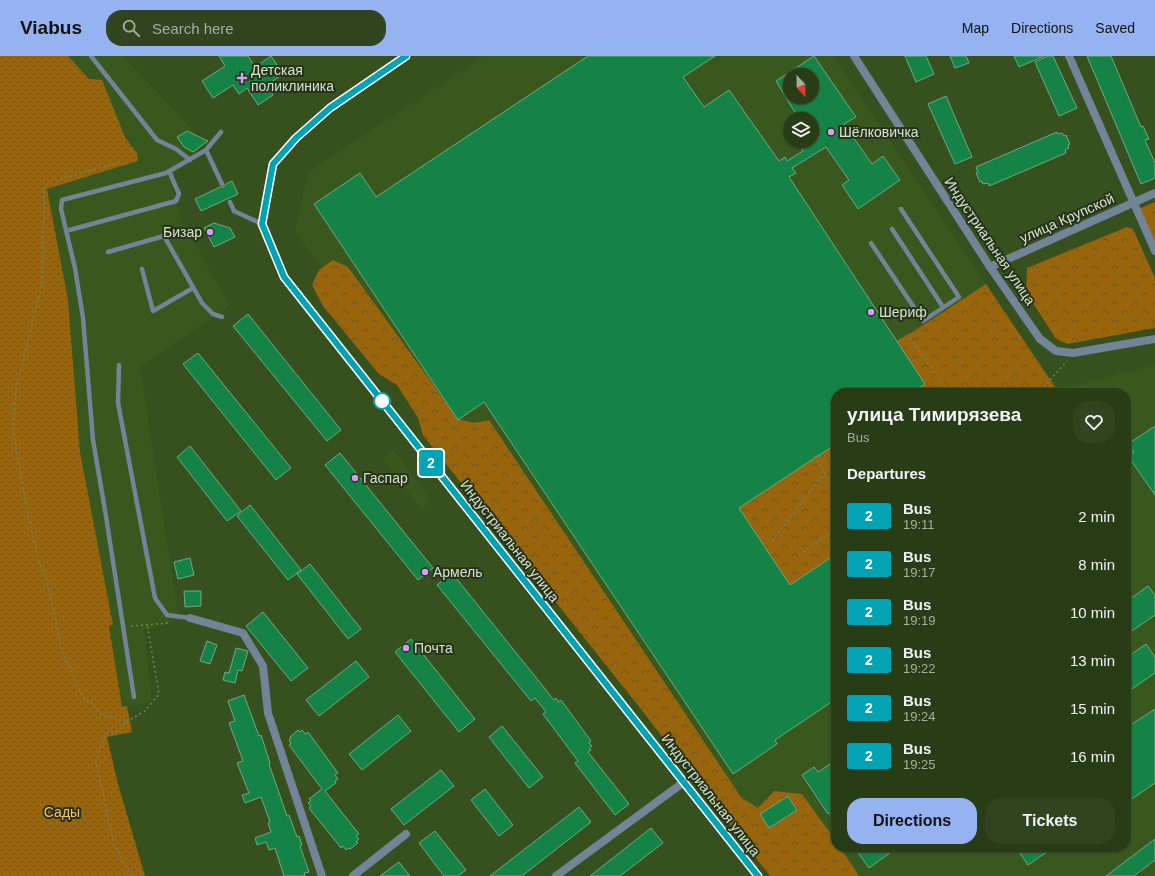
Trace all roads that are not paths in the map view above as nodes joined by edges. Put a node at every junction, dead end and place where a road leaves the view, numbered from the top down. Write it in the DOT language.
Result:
graph roads {
  1 [pos="91,56"];
  2 [pos="406,56"];
  3 [pos="854,56"];
  4 [pos="1069,56"];
  5 [pos="221,132"];
  6 [pos="206,150"];
  7 [pos="190,160"];
  8 [pos="169,171"];
  9 [pos="222,184"];
  10 [pos="1155,193"];
  11 [pos="230,202"];
  12 [pos="1134,203"];
  13 [pos="901,209"];
  14 [pos="262,224"];
  15 [pos="892,228"];
  16 [pos="66,231"];
  17 [pos="871,243"];
  18 [pos="1155,251"];
  19 [pos="108,252"];
  20 [pos="990,267"];
  21 [pos="142,269"];
  22 [pos="193,288"];
  23 [pos="944,308"];
  24 [pos="222,317"];
  25 [pos="1155,339"];
  26 [pos="119,365"];
  27 [pos="190,618"];
  28 [pos="134,697"];
  29 [pos="684,782"];
  30 [pos="406,834"];
  31 [pos="322,876"];
  32 [pos="353,876"];
  33 [pos="556,876"];
  34 [pos="758,876"];
  1 -- 7 [label="lane"];
  2 -- 14 [label="street"];
  3 -- 20 [label="street, Индустриальная улица"];
  4 -- 12 [label="street"];
  5 -- 6 [label="lane"];
  6 -- 7 [label="lane"];
  6 -- 9 [label="lane"];
  7 -- 8 [label="lane"];
  8 -- 16 [label="lane"];
  8 -- 16 [label="lane"];
  10 -- 12 [label="street, улица Крупской"];
  11 -- 14 [label="lane"];
  12 -- 18 [label="street"];
  12 -- 20 [label="street, улица Крупской"];
  13 -- 23 [label="lane"];
  14 -- 29 [label="street, Индустриальная улица"];
  15 -- 23 [label="lane"];
  16 -- 28 [label="lane"];
  17 -- 23 [label="lane"];
  19 -- 22 [label="lane"];
  20 -- 25 [label="street, Индустриальная улица"];
  21 -- 22 [label="lane"];
  22 -- 24 [label="lane"];
  26 -- 27 [label="lane"];
  27 -- 31 [label="street"];
  29 -- 33 [label="street"];
  29 -- 34 [label="street, Индустриальная улица"];
  30 -- 32 [label="street"];
}
